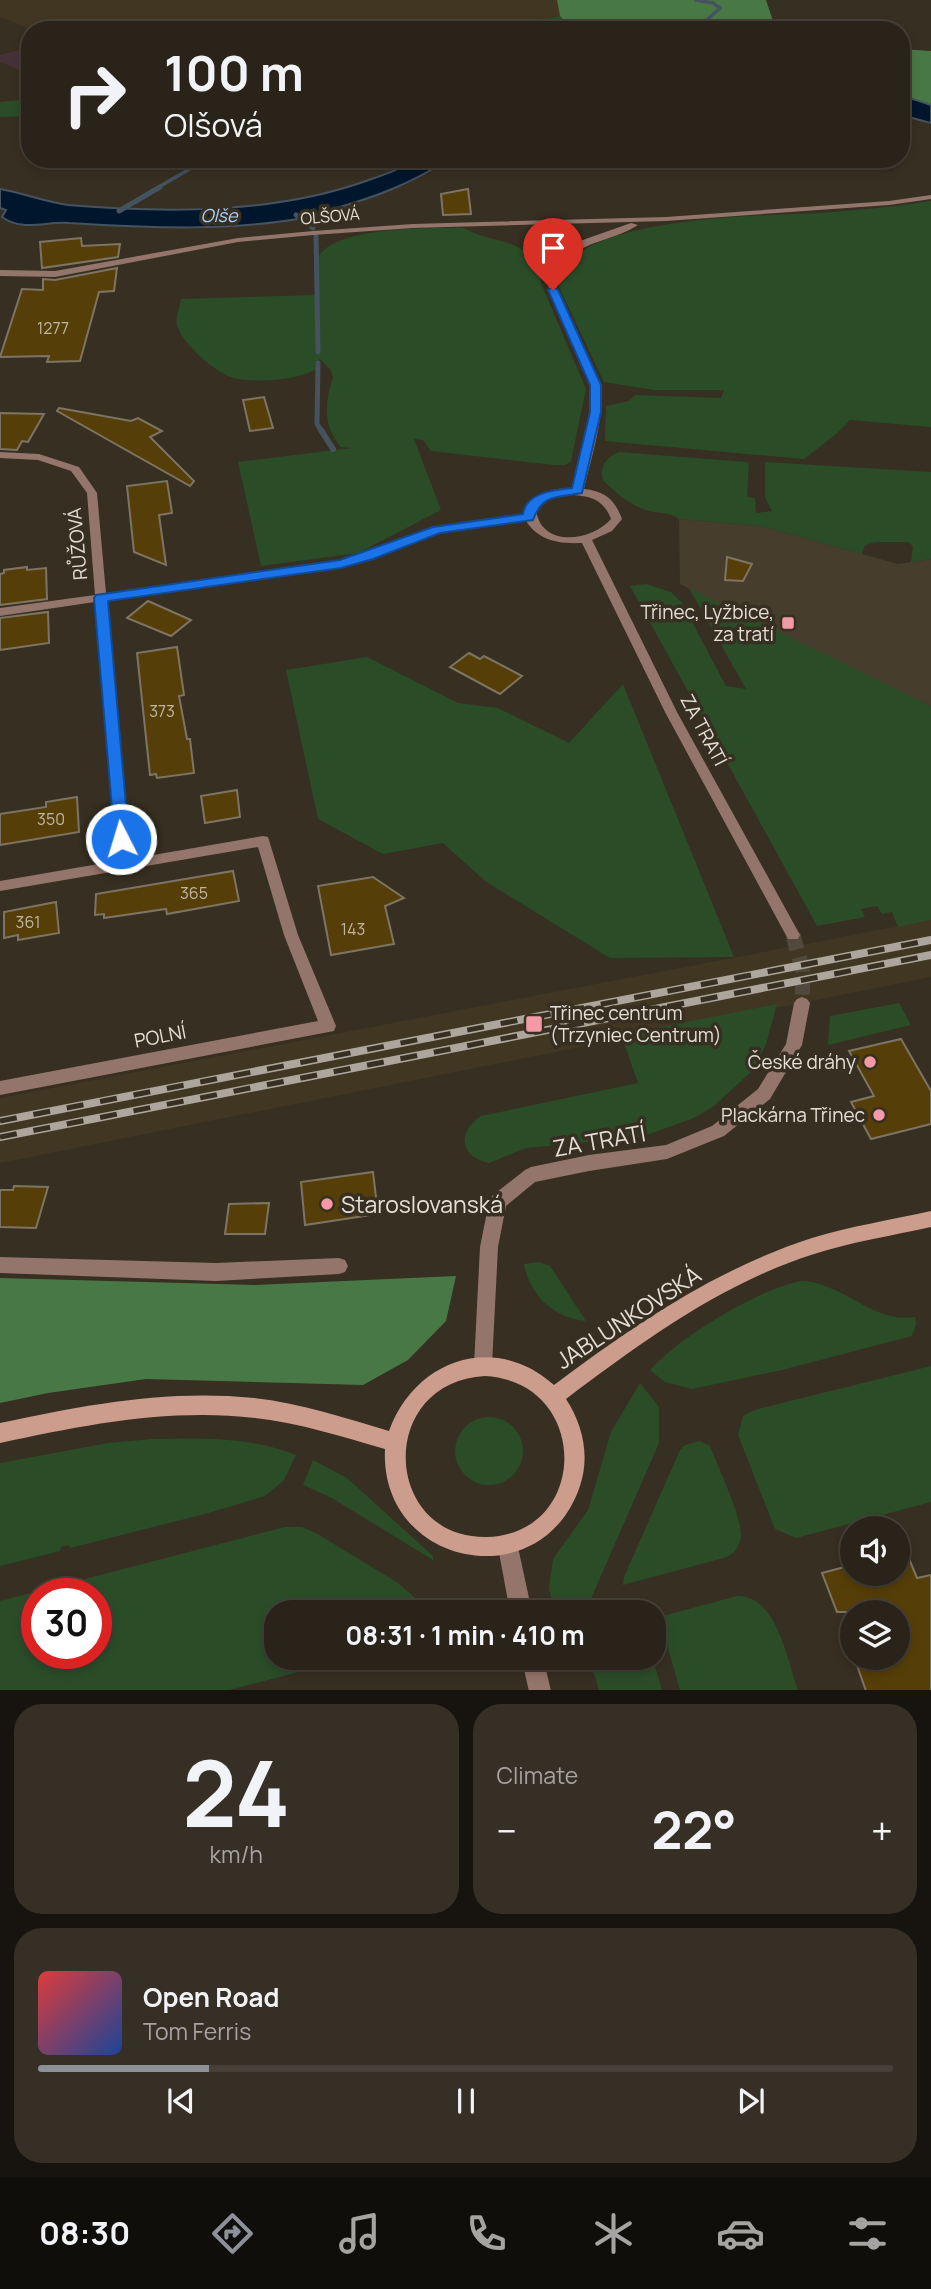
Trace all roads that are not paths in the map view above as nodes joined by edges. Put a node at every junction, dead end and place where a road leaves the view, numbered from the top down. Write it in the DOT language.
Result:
graph roads {
  1 [pos="931,197"];
  2 [pos="666,219"];
  3 [pos="0,272"];
  4 [pos="0,455"];
  5 [pos="578,491"];
  6 [pos="528,517"];
  7 [pos="586,540"];
  8 [pos="101,598"];
  9 [pos="0,612"];
  10 [pos="123,865"];
  11 [pos="0,886"];
  12 [pos="793,935"];
  13 [pos="802,1003"];
  14 [pos="0,1088"];
  15 [pos="931,1219"];
  16 [pos="0,1265"];
  17 [pos="339,1266"];
  18 [pos="483,1365"];
  19 [pos="553,1397"];
  20 [pos="0,1433"];
  21 [pos="397,1443"];
  22 [pos="508,1547"];
  23 [pos="519,1600"];
  24 [pos="535,1670"];
  25 [pos="540,1690"];
  1 -- 2 [label="street, OLŠOVÁ"];
  2 -- 3 [label="street, OLŠOVÁ"];
  2 -- 5 [label="street, OLŠOVÁ"];
  4 -- 8 [label="street, RŮŽOVÁ"];
  5 -- 6 [label="street"];
  5 -- 7 [label="street"];
  6 -- 7 [label="street"];
  6 -- 8 [label="street"];
  7 -- 12 [label="street, ZA TRATÍ"];
  8 -- 9 [label="street"];
  8 -- 10 [label="street, RŮŽOVÁ"];
  10 -- 11 [label="street"];
  10 -- 14 [label="street, POLNÍ"];
  13 -- 18 [label="street, ZA TRATÍ"];
  15 -- 19 [label="main road, JABLUNKOVSKÁ"];
  16 -- 17 [label="street"];
  18 -- 19 [label="main road, JABLUNKOVSKÁ"];
  18 -- 21 [label="main road, JABLUNKOVSKÁ"];
  19 -- 22 [label="main road, JABLUNKOVSKÁ"];
  20 -- 21 [label="main road"];
  21 -- 22 [label="main road, JABLUNKOVSKÁ"];
  22 -- 23 [label="street"];
  24 -- 25 [label="street"];
}
